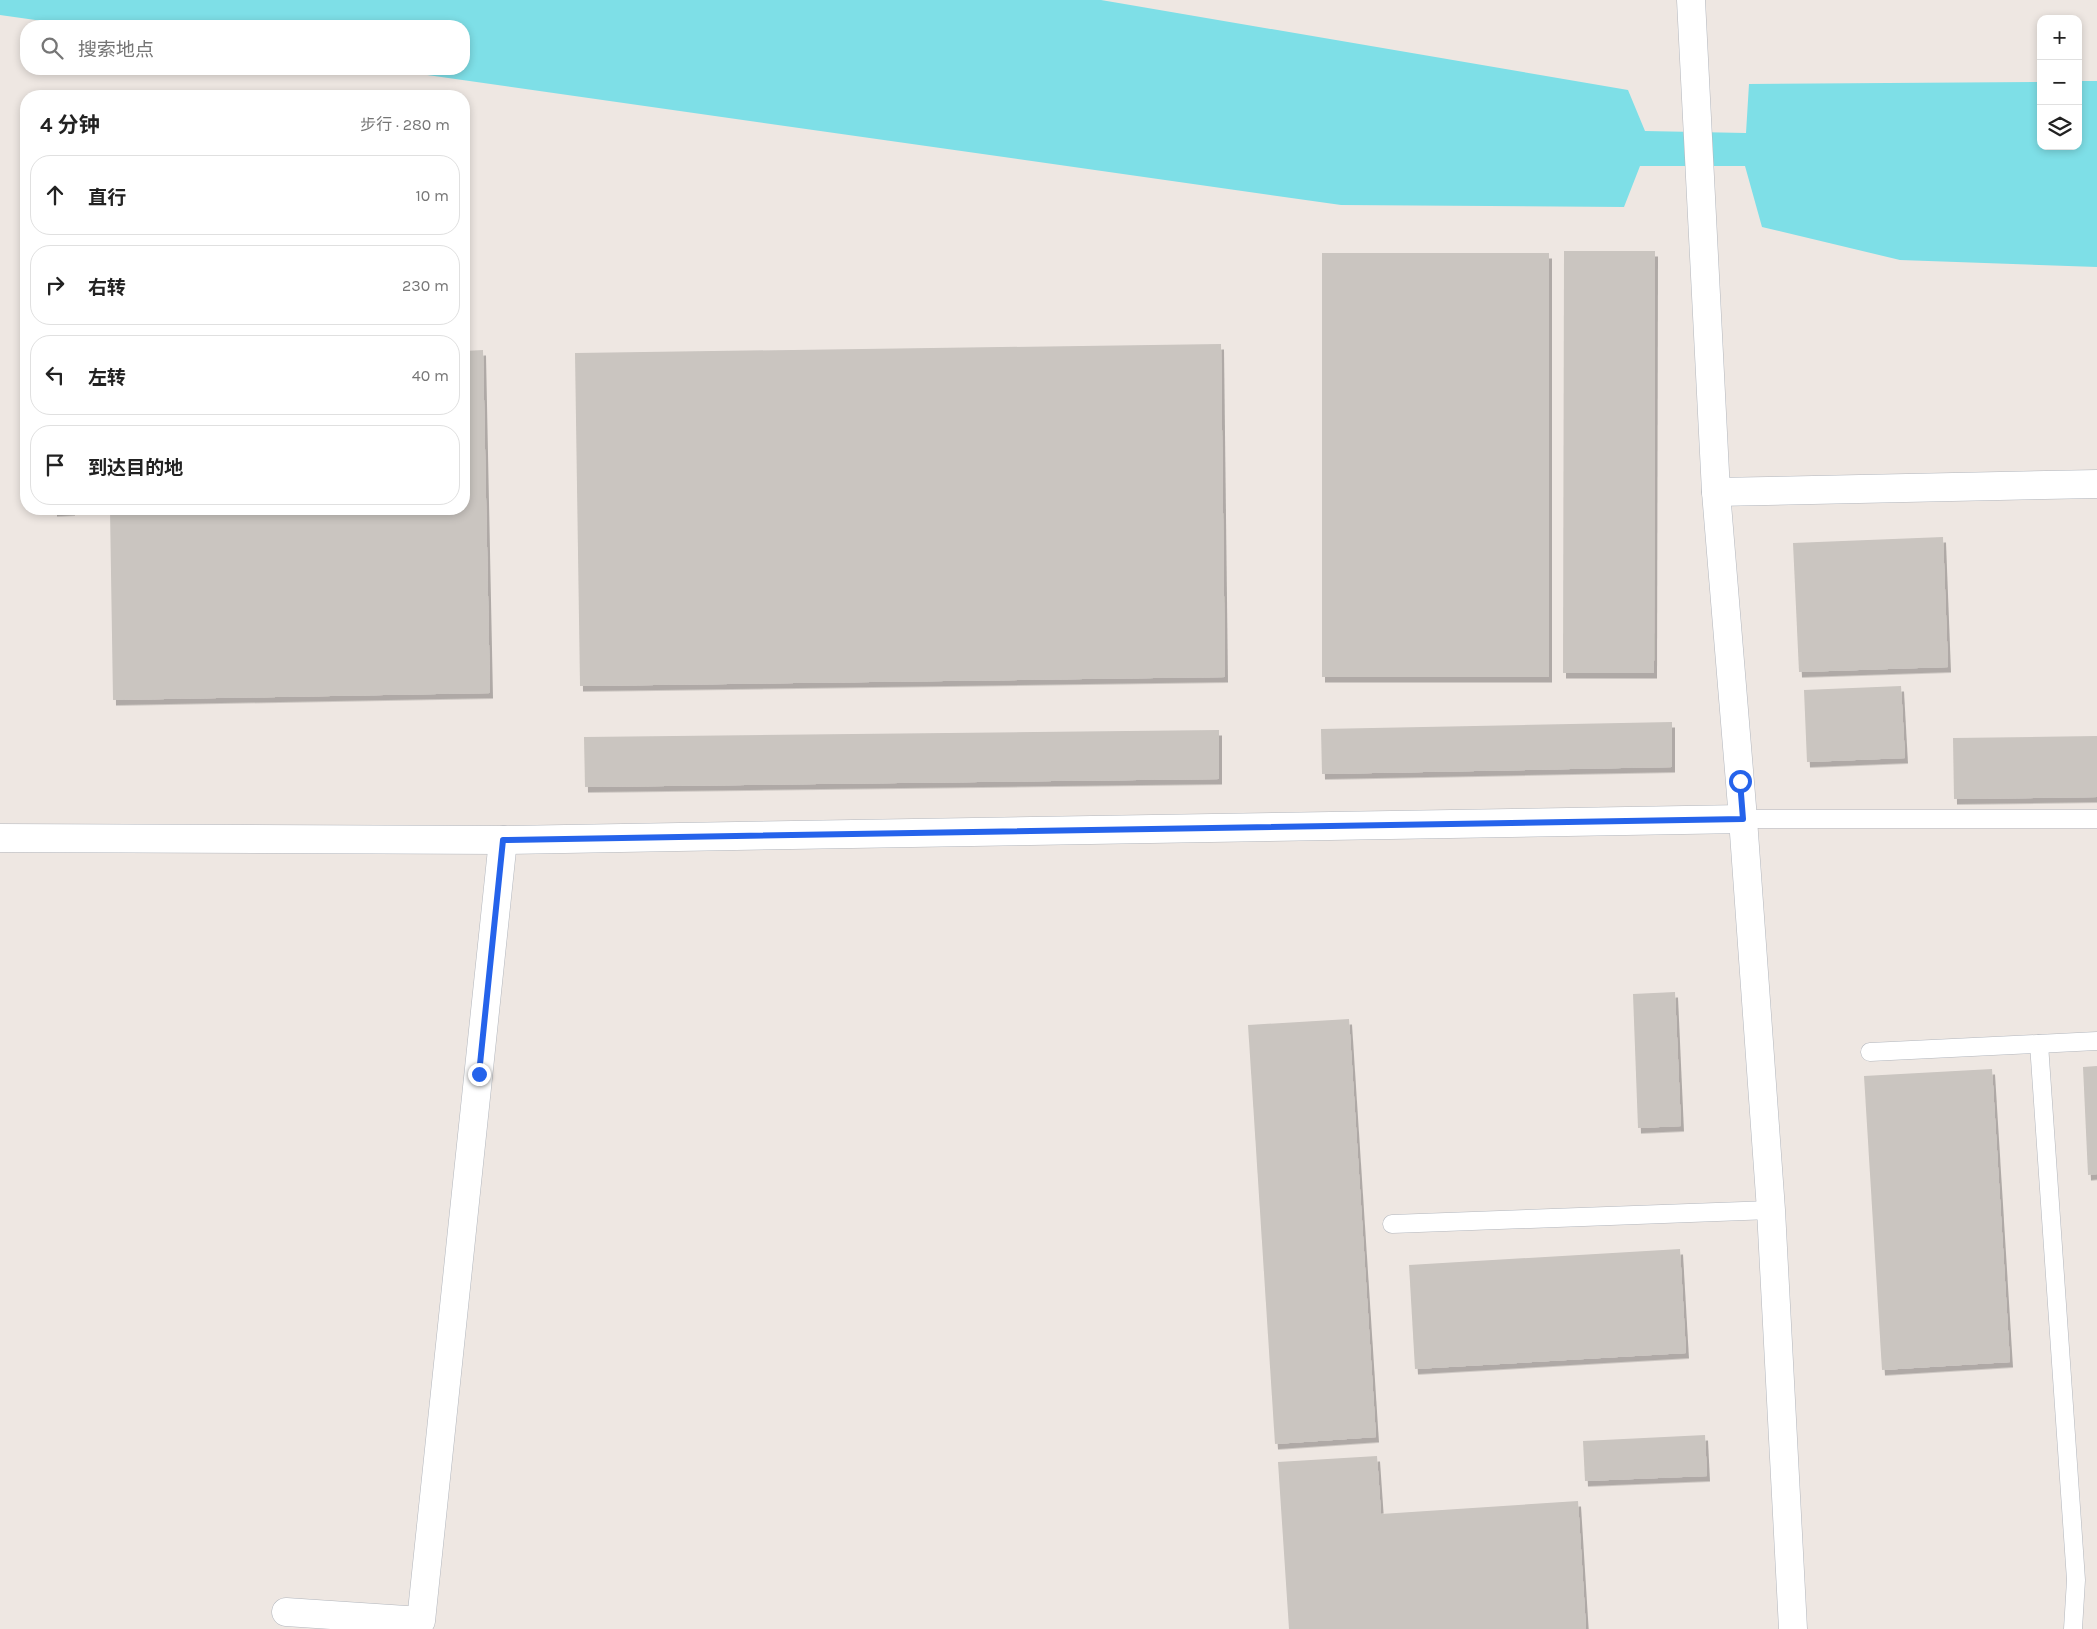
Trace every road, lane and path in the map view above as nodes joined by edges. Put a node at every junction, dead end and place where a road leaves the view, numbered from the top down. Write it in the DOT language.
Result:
graph roads {
  1 [pos="1691,0"];
  2 [pos="2097,484"];
  3 [pos="1716,492"];
  4 [pos="2097,818"];
  5 [pos="1743,819"];
  6 [pos="0,838"];
  7 [pos="503,840"];
  8 [pos="2097,1041"];
  9 [pos="2039,1044"];
  10 [pos="1870,1052"];
  11 [pos="1771,1210"];
  12 [pos="1392,1224"];
  13 [pos="286,1612"];
  14 [pos="1793,1629"];
  15 [pos="2073,1629"];
  1 -- 3 [label="street"];
  2 -- 3 [label="street"];
  3 -- 5 [label="street"];
  4 -- 5 [label="lane"];
  5 -- 7 [label="street"];
  5 -- 11 [label="street"];
  6 -- 7 [label="street"];
  7 -- 13 [label="street"];
  8 -- 9 [label="lane"];
  9 -- 10 [label="lane"];
  9 -- 15 [label="lane"];
  11 -- 12 [label="lane"];
  11 -- 14 [label="street"];
}
